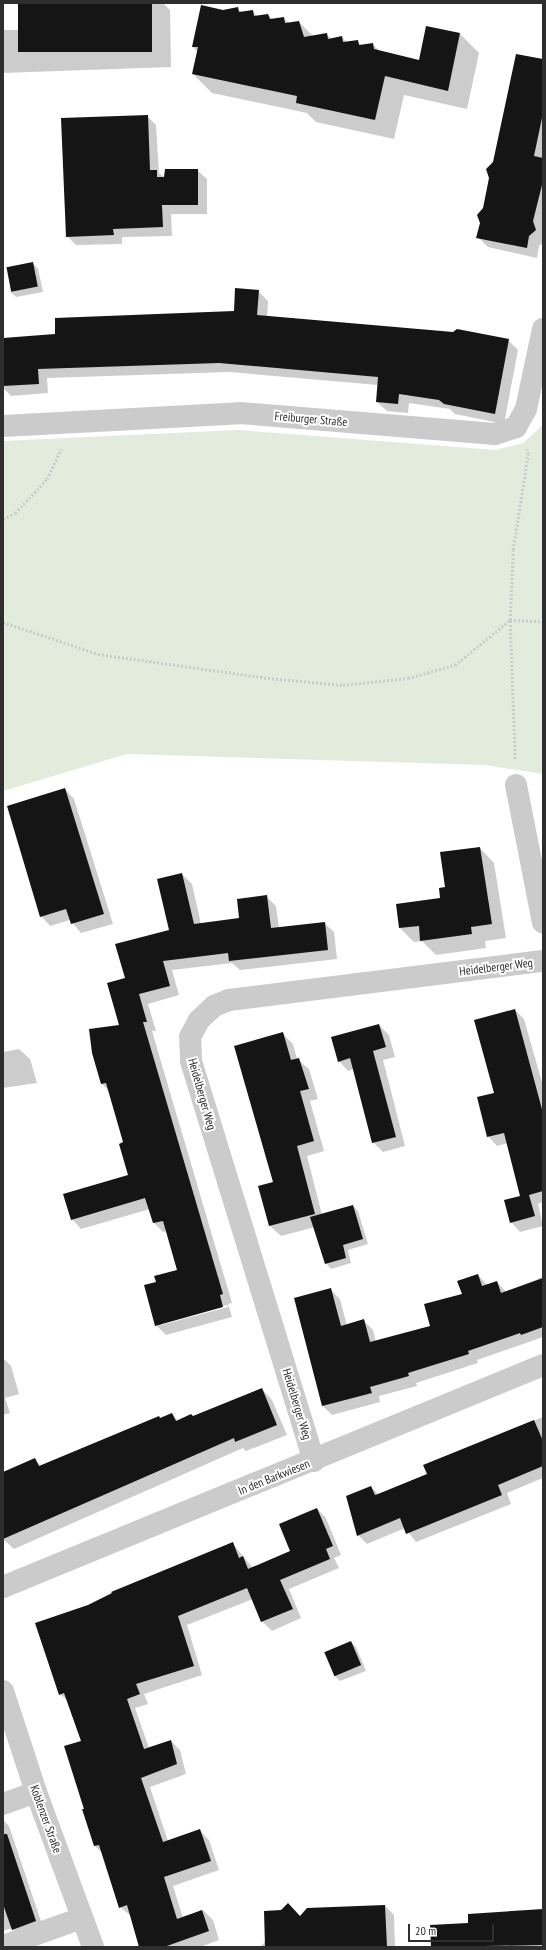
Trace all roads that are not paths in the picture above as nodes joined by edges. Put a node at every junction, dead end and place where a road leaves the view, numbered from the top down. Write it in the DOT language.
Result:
graph roads {
  1 [pos="543,329"];
  2 [pos="3,426"];
  3 [pos="516,786"];
  4 [pos="543,922"];
  5 [pos="543,961"];
  6 [pos="543,1365"];
  7 [pos="314,1461"];
  8 [pos="3,1586"];
  9 [pos="3,1690"];
  10 [pos="36,1792"];
  11 [pos="3,1804"];
  12 [pos="82,1918"];
  13 [pos="3,1946"];
  14 [pos="93,1947"];
  1 -- 2 [label="street, Freiburger Straße"];
  3 -- 4 [label="street"];
  5 -- 7 [label="street, Heidelberger Weg"];
  6 -- 7 [label="street, In den Barkwiesen"];
  7 -- 8 [label="street, In den Barkwiesen"];
  9 -- 10 [label="street, Koblenzer Straße"];
  10 -- 11 [label="street"];
  10 -- 12 [label="street, Koblenzer Straße"];
  12 -- 13 [label="street"];
  12 -- 14 [label="street, Koblenzer Straße"];
}
